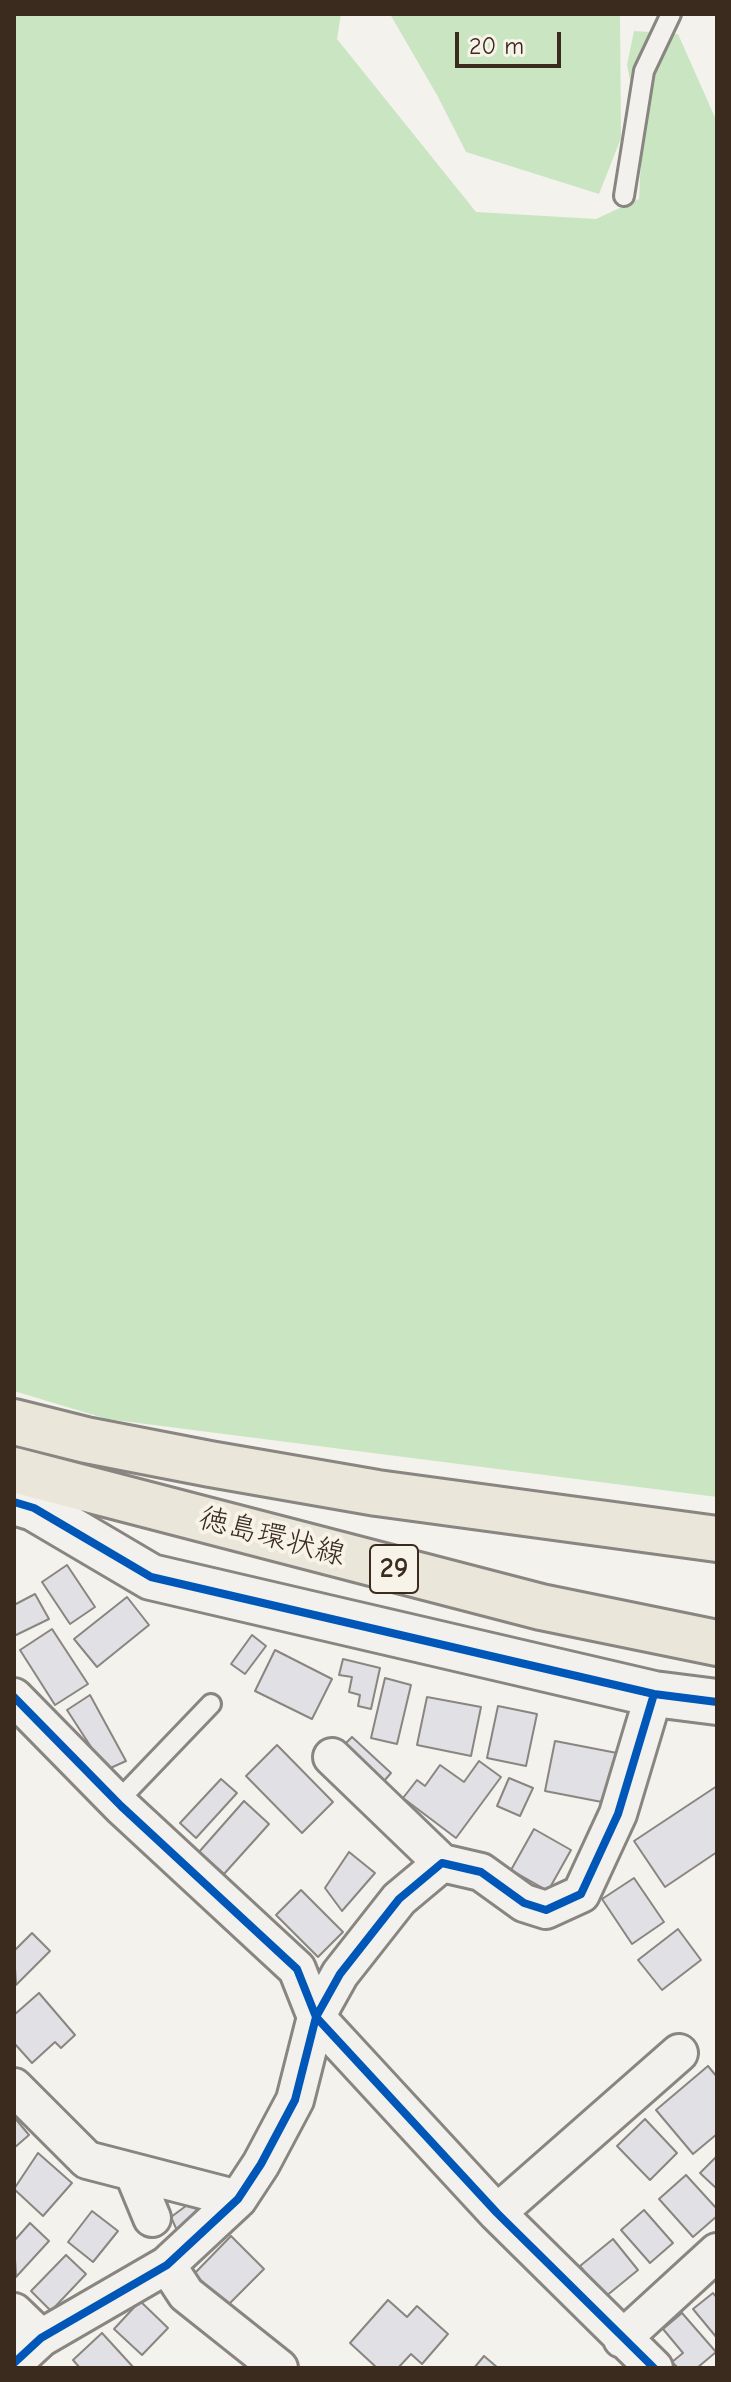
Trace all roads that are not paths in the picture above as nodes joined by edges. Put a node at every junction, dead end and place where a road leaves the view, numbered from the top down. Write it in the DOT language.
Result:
graph roads {
  1 [pos="671,14"];
  2 [pos="624,196"];
  3 [pos="14,1422"];
  4 [pos="14,1470"];
  5 [pos="14,1502"];
  6 [pos="717,1539"];
  7 [pos="717,1643"];
  8 [pos="654,1694"];
  9 [pos="14,1697"];
  10 [pos="717,1702"];
  11 [pos="211,1704"];
  12 [pos="332,1757"];
  13 [pos="117,1802"];
  14 [pos="442,1863"];
  15 [pos="316,2017"];
  16 [pos="679,2053"];
  17 [pos="14,2087"];
  18 [pos="133,2172"];
  19 [pos="238,2199"];
  20 [pos="497,2213"];
  21 [pos="152,2218"];
  22 [pos="717,2252"];
  23 [pos="167,2265"];
  24 [pos="14,2312"];
  25 [pos="41,2338"];
  26 [pos="622,2339"];
  27 [pos="14,2363"];
  28 [pos="279,2368"];
  29 [pos="654,2368"];
  1 -- 2 [label="lane"];
  3 -- 6 [label="main road, 徳島環状線"];
  4 -- 7 [label="main road, 徳島環状線 / 29"];
  5 -- 8 [label="street"];
  8 -- 10 [label="street"];
  8 -- 14 [label="street"];
  9 -- 13 [label="street"];
  11 -- 13 [label="lane"];
  12 -- 14 [label="street"];
  13 -- 15 [label="street"];
  14 -- 15 [label="street"];
  15 -- 19 [label="street"];
  15 -- 20 [label="street"];
  16 -- 20 [label="street"];
  17 -- 18 [label="street"];
  18 -- 19 [label="street"];
  18 -- 21 [label="street"];
  19 -- 23 [label="street"];
  20 -- 26 [label="street"];
  22 -- 26 [label="street"];
  23 -- 25 [label="street"];
  23 -- 28 [label="street"];
  24 -- 25 [label="street"];
  25 -- 27 [label="street"];
  26 -- 29 [label="street"];
}
